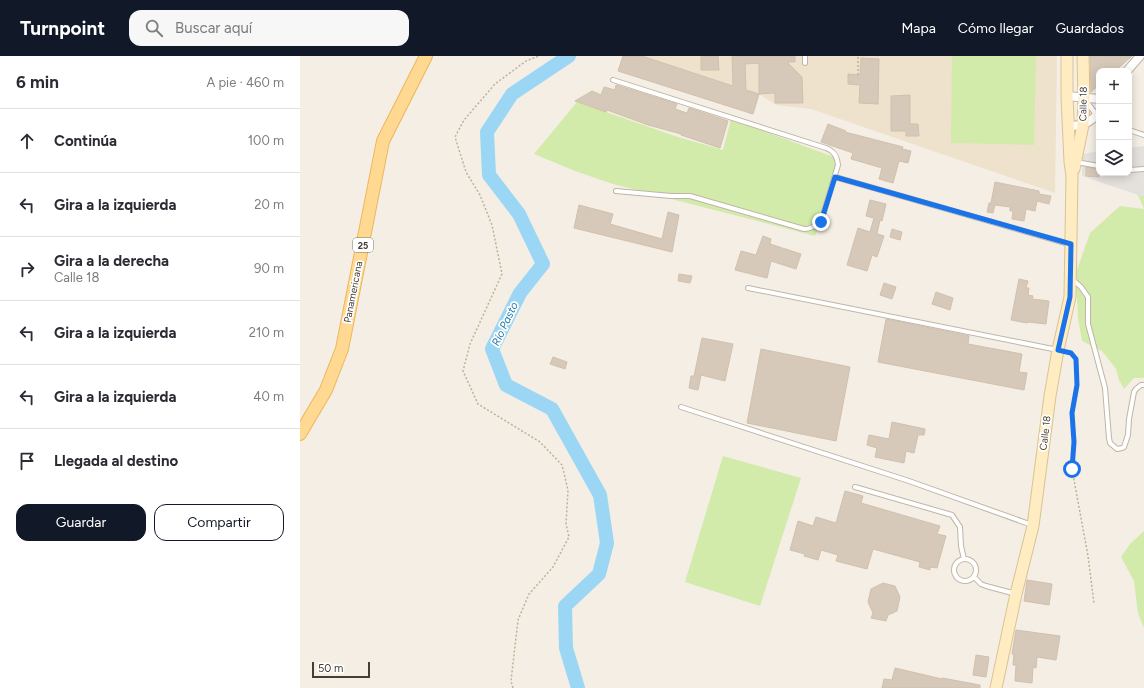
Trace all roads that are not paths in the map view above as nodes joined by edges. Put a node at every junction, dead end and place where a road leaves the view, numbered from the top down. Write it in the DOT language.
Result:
graph roads {
  1 [pos="426,56"];
  2 [pos="805,56"];
  3 [pos="1067,56"];
  4 [pos="1083,56"];
  5 [pos="1140,56"];
  6 [pos="805,63"];
  7 [pos="1130,68"];
  8 [pos="613,80"];
  9 [pos="1067,96"];
  10 [pos="1084,99"];
  11 [pos="1096,99"];
  12 [pos="1096,113"];
  13 [pos="1096,116"];
  14 [pos="1083,125"];
  15 [pos="1068,126"];
  16 [pos="1132,131"];
  17 [pos="1144,135"];
  18 [pos="1076,162"];
  19 [pos="1096,165"];
  20 [pos="1144,169"];
  21 [pos="1132,170"];
  22 [pos="1072,176"];
  23 [pos="835,177"];
  24 [pos="616,191"];
  25 [pos="1071,244"];
  26 [pos="1070,277"];
  27 [pos="748,288"];
  28 [pos="1058,350"];
  29 [pos="1144,385"];
  30 [pos="681,408"];
  31 [pos="300,434"];
  32 [pos="856,487"];
  33 [pos="1034,526"];
  34 [pos="964,559"];
  35 [pos="974,577"];
  36 [pos="1016,594"];
  37 [pos="996,688"];
  1 -- 31 [label="main road, Panamericana / 25"];
  2 -- 6 [label="lane"];
  3 -- 9 [label="main road, Calle 18"];
  4 -- 10 [label="main road, Calle 18"];
  5 -- 7 [label="street"];
  8 -- 23 [label="lane"];
  9 -- 10 [label="street"];
  9 -- 15 [label="main road, Calle 18"];
  10 -- 11 [label="street"];
  10 -- 12 [label="lane"];
  10 -- 14 [label="main road, Calle 18"];
  13 -- 14 [label="street"];
  14 -- 15 [label="street"];
  14 -- 18 [label="main road, Calle 18"];
  15 -- 22 [label="main road, Calle 18"];
  16 -- 17 [label="lane"];
  18 -- 19 [label="lane"];
  18 -- 22 [label="main road, Calle 18"];
  20 -- 21 [label="lane"];
  22 -- 25 [label="main road, Calle 18"];
  23 -- 24 [label="lane"];
  23 -- 25 [label="lane"];
  25 -- 26 [label="main road, Calle 18"];
  26 -- 28 [label="main road, Calle 18"];
  26 -- 29 [label="lane"];
  27 -- 28 [label="lane"];
  28 -- 33 [label="main road, Calle 18"];
  30 -- 33 [label="lane"];
  32 -- 34 [label="lane"];
  33 -- 36 [label="main road, Calle 18"];
  34 -- 35 [label="lane"];
  34 -- 35 [label="lane"];
  35 -- 36 [label="lane"];
  36 -- 37 [label="main road, Calle 18"];
}
